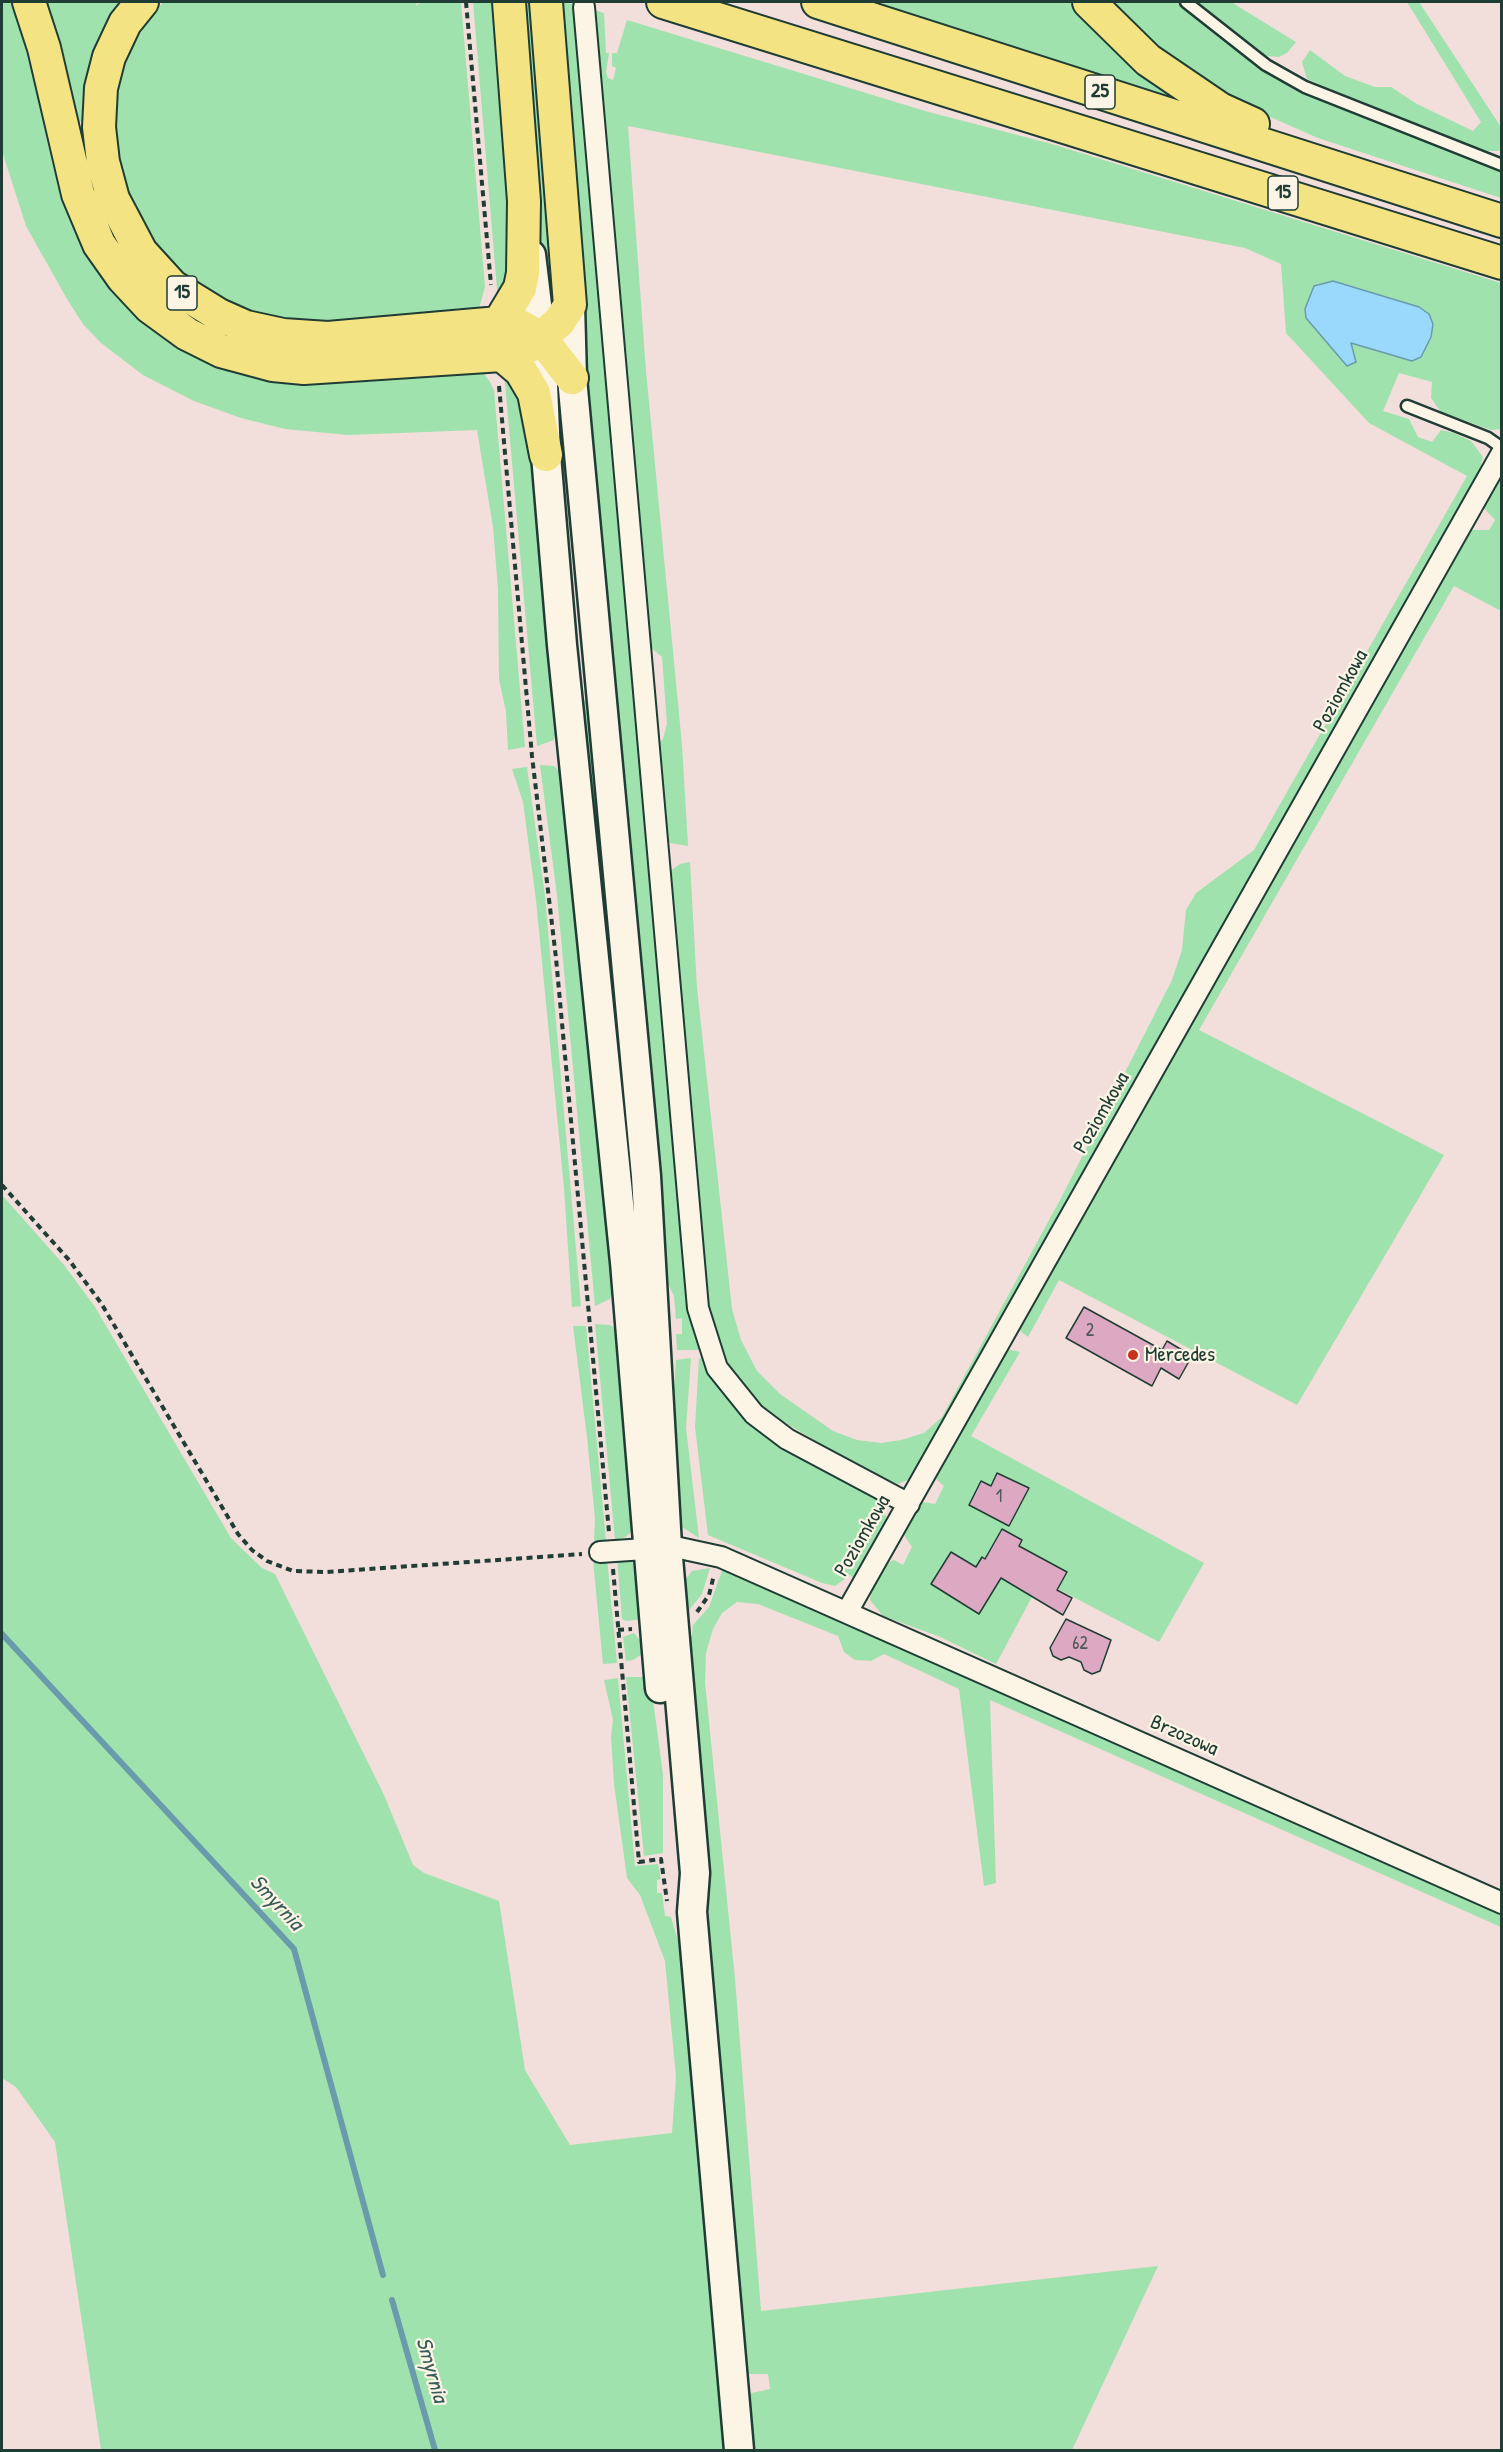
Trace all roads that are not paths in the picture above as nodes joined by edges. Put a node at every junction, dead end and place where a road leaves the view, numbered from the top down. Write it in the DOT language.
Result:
graph roads {
  1 [pos="29,2"];
  2 [pos="142,2"];
  3 [pos="509,2"];
  4 [pos="546,2"];
  5 [pos="663,2"];
  6 [pos="818,2"];
  7 [pos="1089,2"];
  8 [pos="1186,2"];
  9 [pos="584,7"];
  10 [pos="1502,165"];
  11 [pos="1382,183"];
  12 [pos="524,201"];
  13 [pos="1502,220"];
  14 [pos="1502,263"];
  15 [pos="570,305"];
  16 [pos="494,324"];
  17 [pos="541,338"];
  18 [pos="496,355"];
  19 [pos="572,378"];
  20 [pos="1407,406"];
  21 [pos="1502,451"];
  22 [pos="546,455"];
  23 [pos="909,1504"];
  24 [pos="657,1547"];
  25 [pos="606,1550"];
  26 [pos="847,1612"];
  27 [pos="1502,1903"];
  28 [pos="739,2451"];
  1 -- 18 [label="main road"];
  2 -- 16 [label="main road, 15"];
  3 -- 12 [label="main road"];
  4 -- 15 [label="main road"];
  5 -- 14 [label="main road, 15"];
  6 -- 11 [label="main road, 25"];
  7 -- 11 [label="main road, 15"];
  8 -- 10 [label="lane"];
  9 -- 23 [label="street"];
  11 -- 13 [label="main road, 15"];
  12 -- 16 [label="main road"];
  12 -- 17 [label="main road"];
  15 -- 17 [label="main road"];
  15 -- 19 [label="main road"];
  16 -- 17 [label="main road"];
  17 -- 18 [label="main road"];
  17 -- 19 [label="main road"];
  17 -- 22 [label="main road"];
  18 -- 22 [label="main road"];
  19 -- 24 [label="main road"];
  20 -- 21 [label="lane"];
  21 -- 23 [label="street, Poziomkowa"];
  22 -- 24 [label="main road"];
  23 -- 26 [label="street, Poziomkowa"];
  24 -- 25 [label="street, Poziomkowa"];
  24 -- 26 [label="street, Poziomkowa"];
  24 -- 28 [label="main road"];
  26 -- 27 [label="street, Brzozowa"];
}
